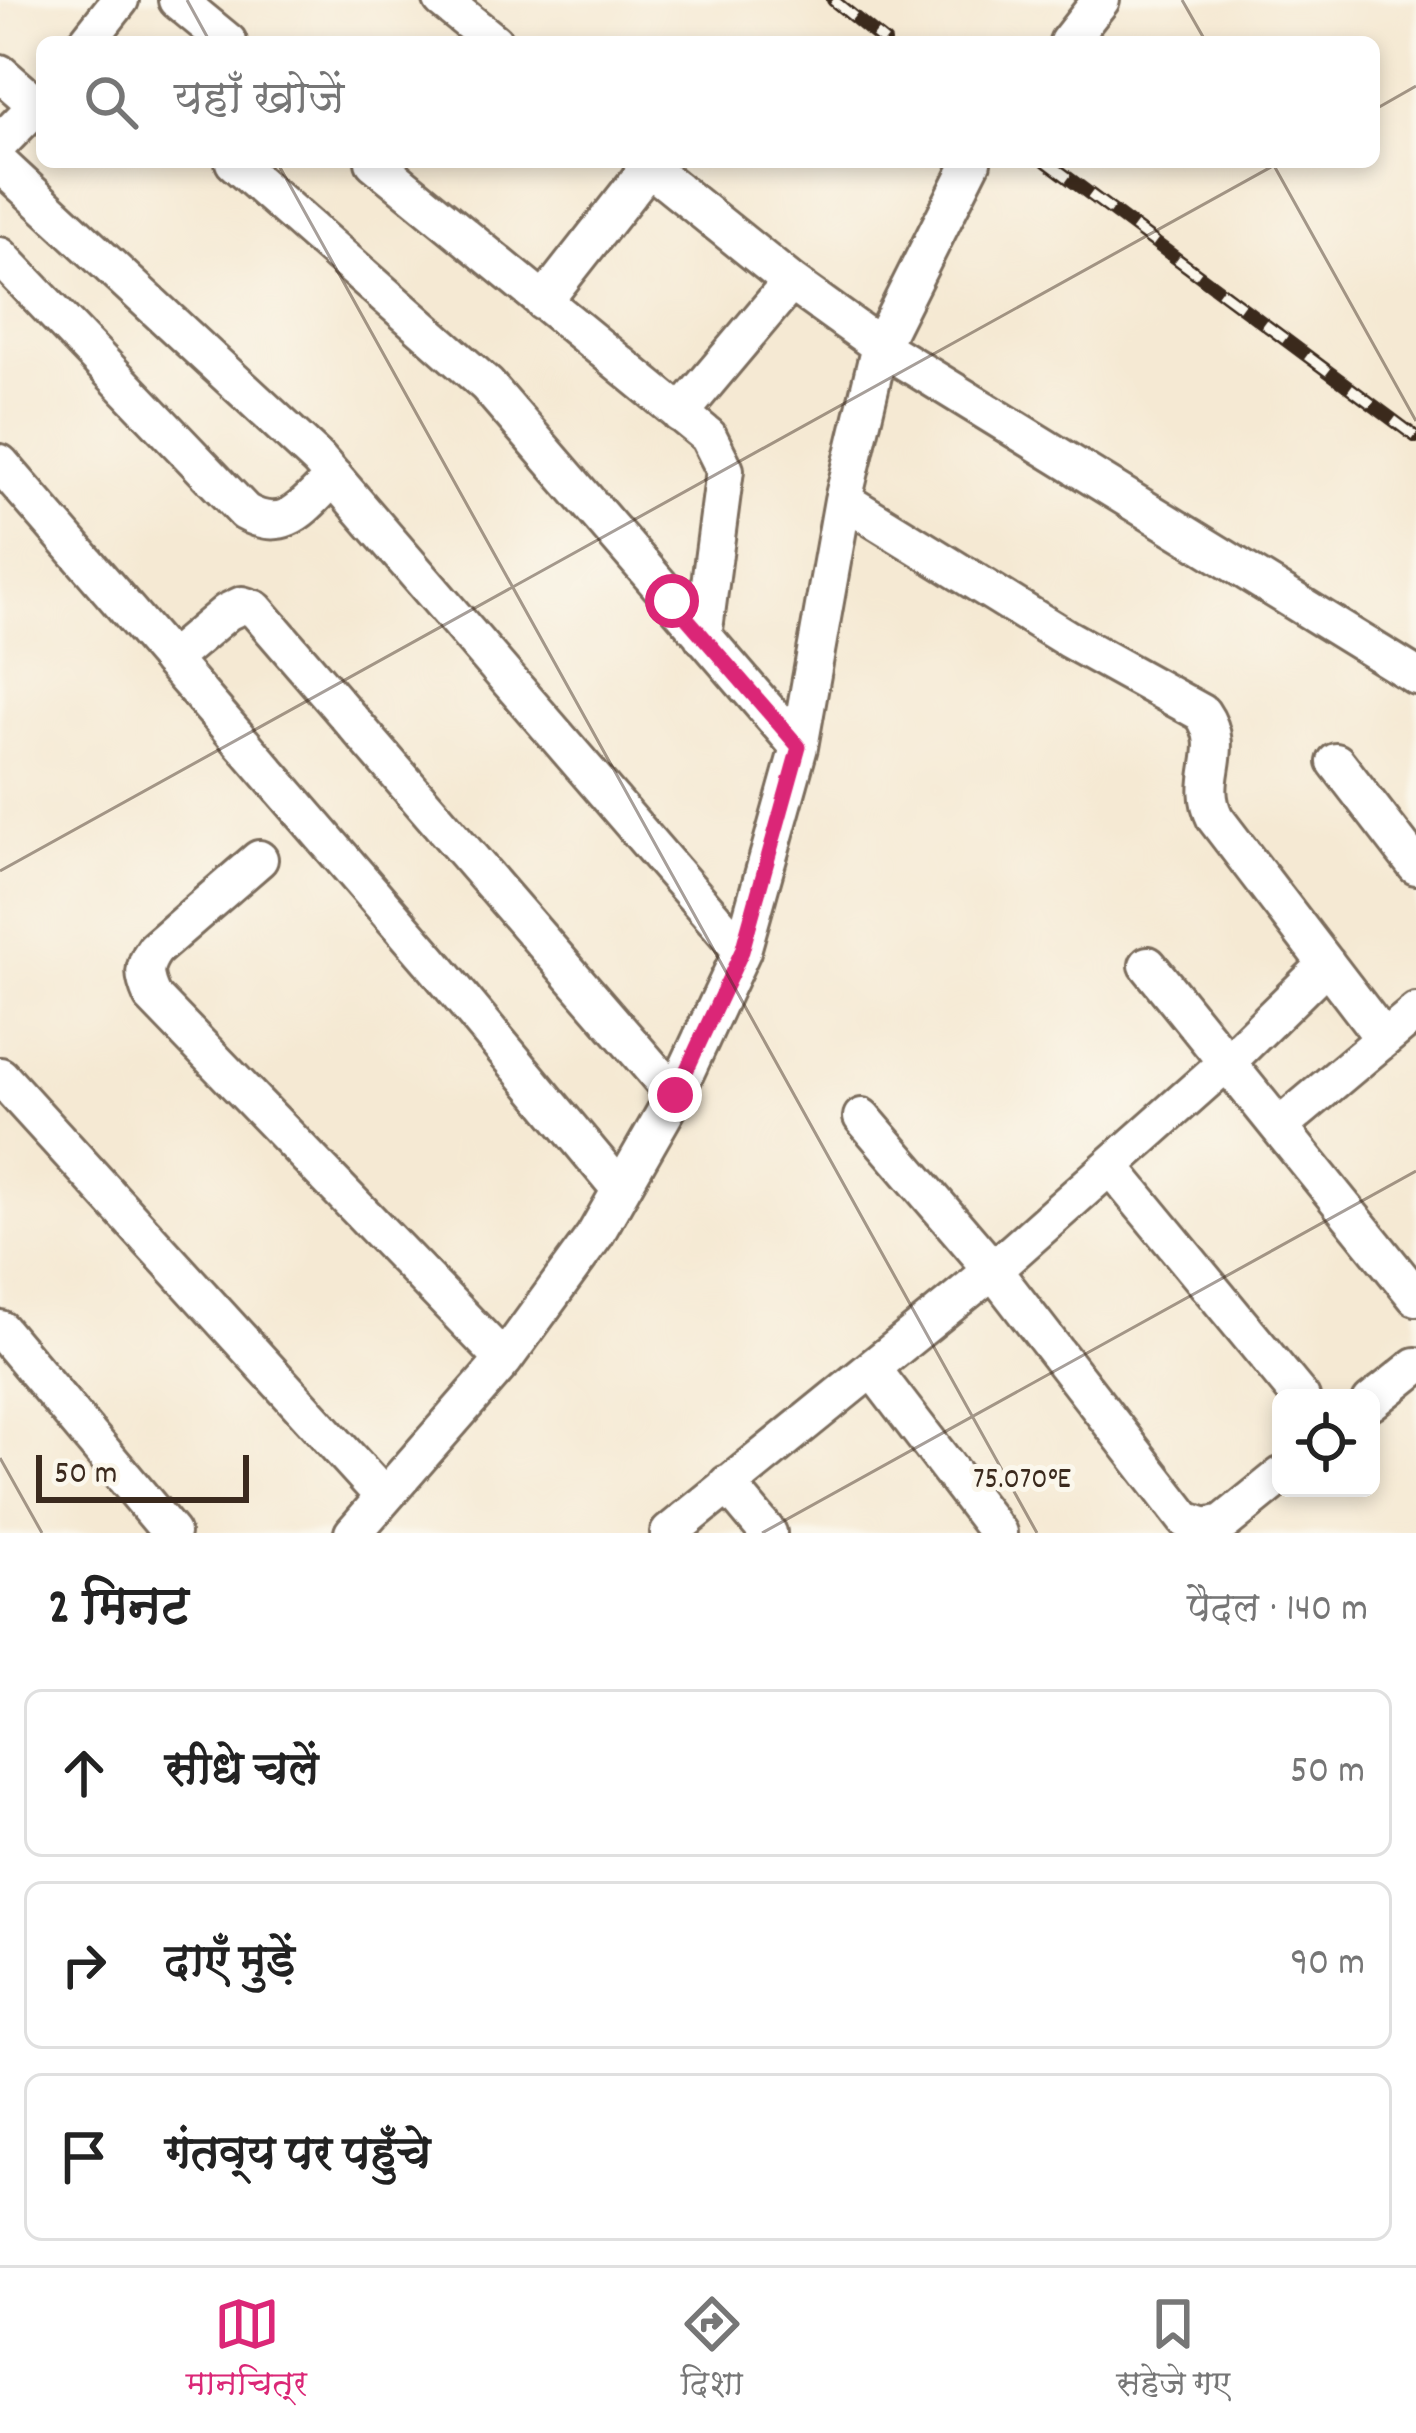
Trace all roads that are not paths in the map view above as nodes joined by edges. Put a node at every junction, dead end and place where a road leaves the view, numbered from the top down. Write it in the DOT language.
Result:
graph roads {
  1 [pos="120,0"];
  2 [pos="177,0"];
  3 [pos="442,0"];
  4 [pos="1101,0"];
  5 [pos="95,36"];
  6 [pos="221,36"];
  7 [pos="487,36"];
  8 [pos="1073,36"];
  9 [pos="0,73"];
  10 [pos="36,100"];
  11 [pos="36,107"];
  12 [pos="0,143"];
  13 [pos="0,164"];
  14 [pos="241,168"];
  15 [pos="381,168"];
  16 [pos="643,168"];
  17 [pos="649,168"];
  18 [pos="969,168"];
  19 [pos="0,256"];
  20 [pos="791,282"];
  21 [pos="544,302"];
  22 [pos="880,346"];
  23 [pos="680,414"];
  24 [pos="0,463"];
  25 [pos="334,477"];
  26 [pos="843,500"];
  27 [pos="703,637"];
  28 [pos="170,660"];
  29 [pos="1416,676"];
  30 [pos="799,747"];
  31 [pos="1336,762"];
  32 [pos="260,859"];
  33 [pos="1416,866"];
  34 [pos="742,951"];
  35 [pos="1327,964"];
  36 [pos="1148,965"];
  37 [pos="1416,1012"];
  38 [pos="1384,1039"];
  39 [pos="1227,1062"];
  40 [pos="0,1076"];
  41 [pos="675,1095"];
  42 [pos="862,1117"];
  43 [pos="1279,1127"];
  44 [pos="1110,1166"];
  45 [pos="620,1189"];
  46 [pos="994,1270"];
  47 [pos="1416,1297"];
  48 [pos="0,1329"];
  49 [pos="504,1360"];
  50 [pos="1416,1366"];
  51 [pos="874,1371"];
  52 [pos="1293,1389"];
  53 [pos="1380,1395"];
  54 [pos="1272,1482"];
  55 [pos="728,1484"];
  56 [pos="384,1497"];
  57 [pos="171,1533"];
  58 [pos="353,1533"];
  59 [pos="669,1533"];
  60 [pos="768,1533"];
  61 [pos="998,1533"];
  1 -- 5 [label="street"];
  2 -- 6 [label="street"];
  3 -- 7 [label="street"];
  4 -- 8 [label="street"];
  9 -- 10 [label="street"];
  11 -- 12 [label="street"];
  13 -- 25 [label="street"];
  14 -- 27 [label="street"];
  15 -- 21 [label="street"];
  16 -- 21 [label="street"];
  17 -- 20 [label="street"];
  18 -- 22 [label="street"];
  19 -- 25 [label="street"];
  20 -- 22 [label="street"];
  20 -- 23 [label="street"];
  21 -- 23 [label="street"];
  22 -- 26 [label="street"];
  22 -- 29 [label="street"];
  23 -- 27 [label="street"];
  24 -- 28 [label="street"];
  25 -- 34 [label="street"];
  26 -- 30 [label="street"];
  26 -- 35 [label="street"];
  27 -- 30 [label="street"];
  28 -- 41 [label="street"];
  28 -- 45 [label="street"];
  30 -- 34 [label="street"];
  31 -- 33 [label="street"];
  32 -- 49 [label="street"];
  34 -- 41 [label="street"];
  35 -- 38 [label="street"];
  35 -- 39 [label="street"];
  36 -- 39 [label="street"];
  37 -- 38 [label="street"];
  38 -- 43 [label="street"];
  39 -- 43 [label="street"];
  39 -- 44 [label="street"];
  40 -- 56 [label="street"];
  41 -- 45 [label="street"];
  42 -- 46 [label="street"];
  43 -- 47 [label="street"];
  44 -- 46 [label="street"];
  44 -- 52 [label="street"];
  45 -- 49 [label="street"];
  46 -- 51 [label="street"];
  46 -- 54 [label="street"];
  48 -- 57 [label="street"];
  49 -- 56 [label="street"];
  50 -- 53 [label="street"];
  51 -- 55 [label="street"];
  51 -- 61 [label="street"];
  55 -- 59 [label="street"];
  55 -- 60 [label="street"];
  56 -- 58 [label="street"];
}
